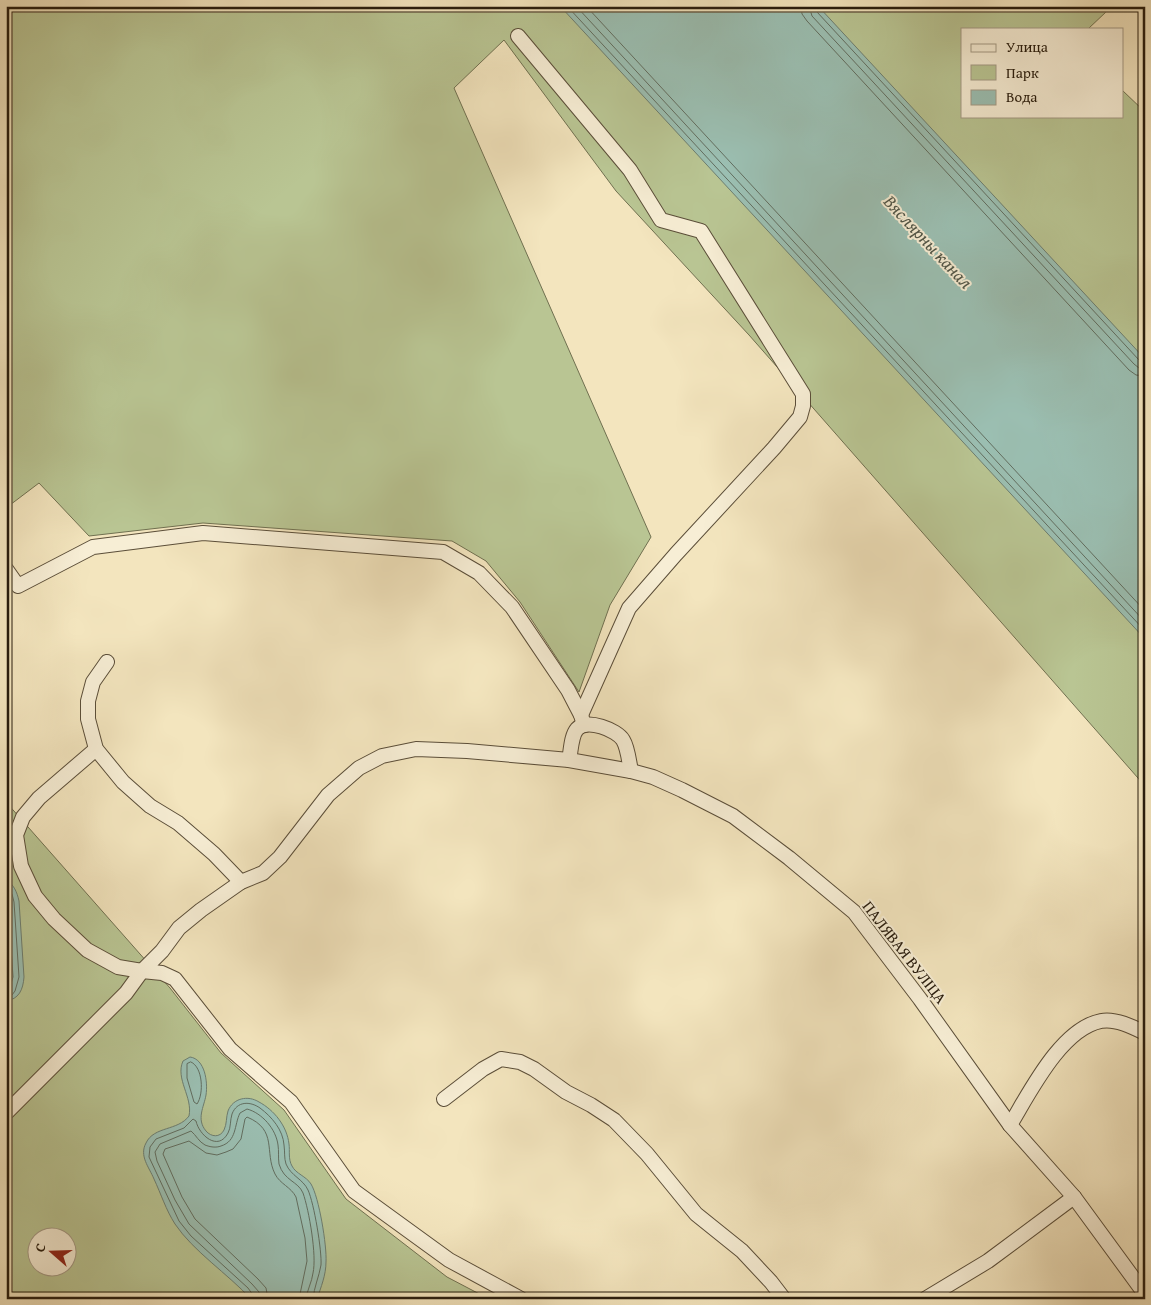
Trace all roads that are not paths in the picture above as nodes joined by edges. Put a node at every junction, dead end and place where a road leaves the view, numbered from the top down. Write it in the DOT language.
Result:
graph roads {
  1 [pos="518,36"];
  2 [pos="6,569"];
  3 [pos="107,662"];
  4 [pos="582,720"];
  5 [pos="96,749"];
  6 [pos="569,760"];
  7 [pos="631,771"];
  8 [pos="241,882"];
  9 [pos="142,971"];
  10 [pos="1145,1033"];
  11 [pos="444,1100"];
  12 [pos="6,1113"];
  13 [pos="1010,1125"];
  14 [pos="1074,1197"];
  15 [pos="1145,1294"];
  16 [pos="522,1299"];
  17 [pos="784,1299"];
  18 [pos="925,1299"];
  1 -- 4 [label="street"];
  2 -- 4 [label="street"];
  3 -- 5 [label="street"];
  4 -- 6 [label="street"];
  4 -- 7 [label="street"];
  5 -- 8 [label="street"];
  5 -- 9 [label="street"];
  6 -- 7 [label="street, ПАЛЯВАЯ ВУЛІЦА"];
  6 -- 8 [label="street, ПАЛЯВАЯ ВУЛІЦА"];
  7 -- 13 [label="street, ПАЛЯВАЯ ВУЛІЦА"];
  8 -- 9 [label="street, ПАЛЯВАЯ ВУЛІЦА"];
  9 -- 12 [label="street, ПАЛЯВАЯ ВУЛІЦА"];
  9 -- 16 [label="street"];
  10 -- 13 [label="street"];
  11 -- 17 [label="street"];
  13 -- 14 [label="street, ПАЛЯВАЯ ВУЛІЦА"];
  14 -- 15 [label="street, ПАЛЯВАЯ ВУЛІЦА"];
  14 -- 18 [label="street"];
}
